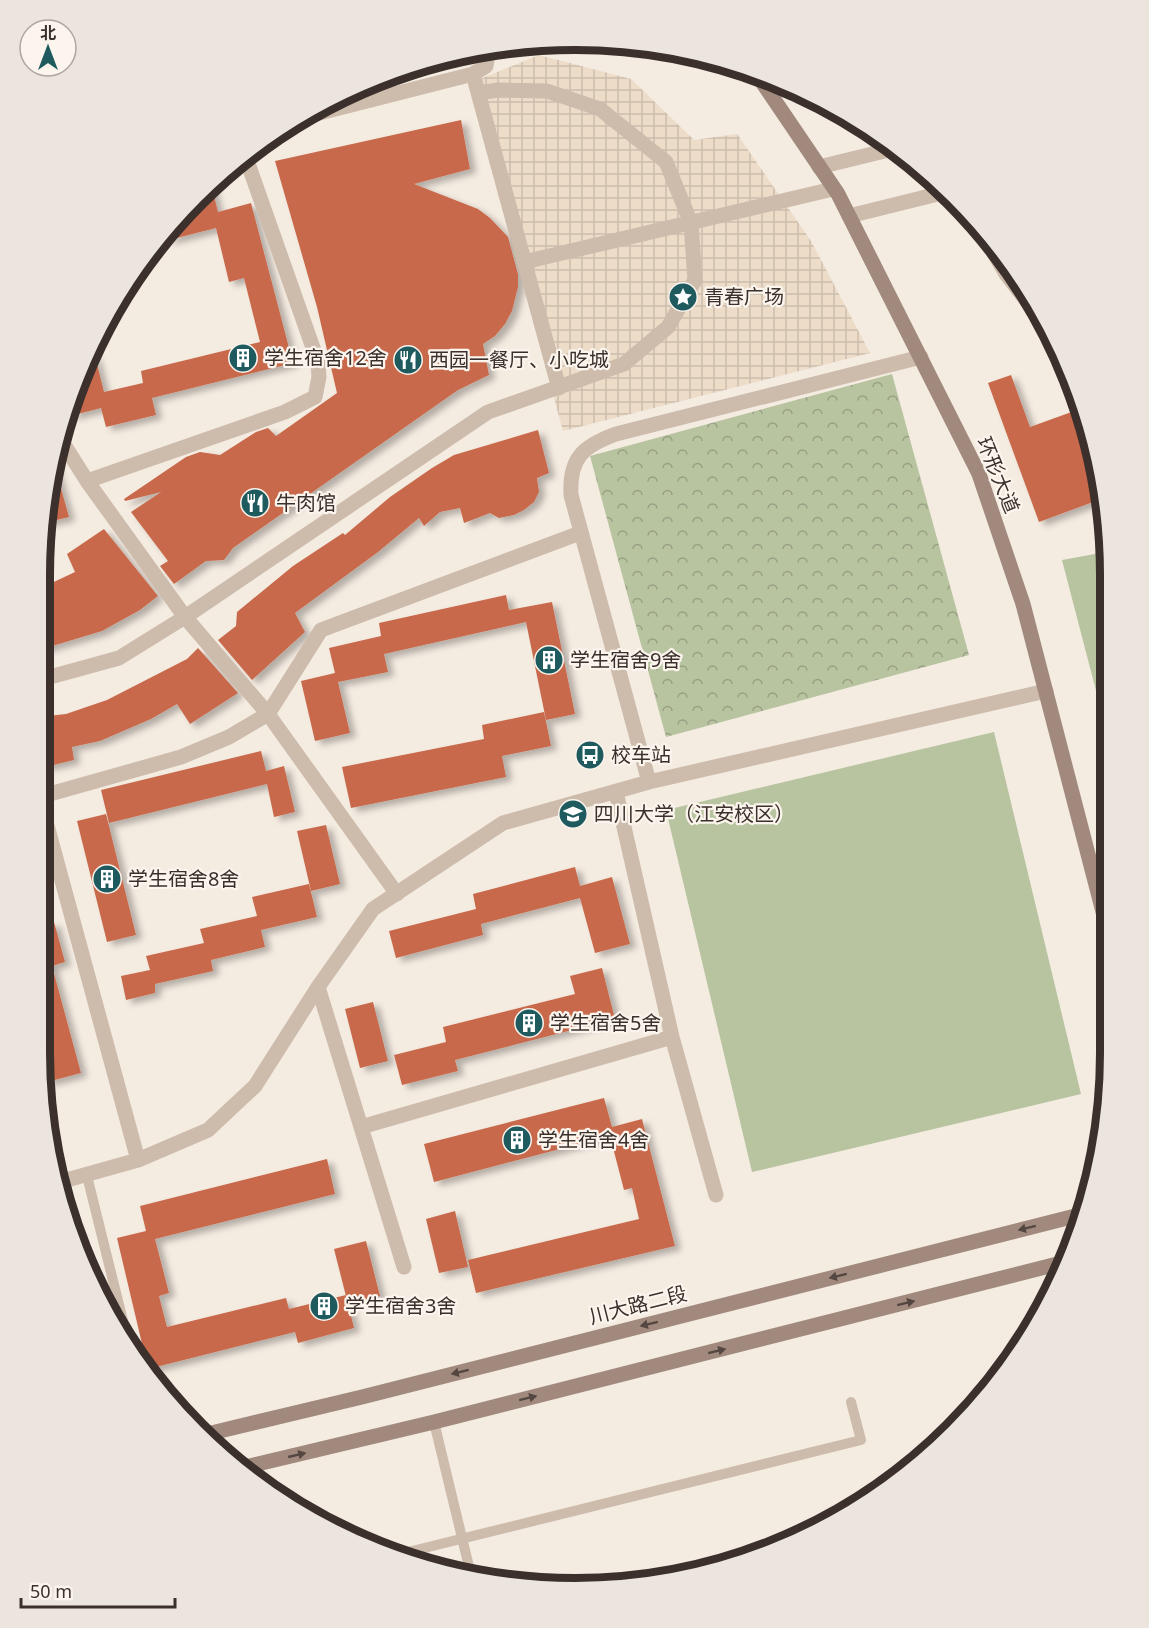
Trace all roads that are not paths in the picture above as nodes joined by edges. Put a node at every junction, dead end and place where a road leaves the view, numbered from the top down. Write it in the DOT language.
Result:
graph roads {
  1 [pos="487,57"];
  2 [pos="473,74"];
  3 [pos="764,85"];
  4 [pos="478,93"];
  5 [pos="333,109"];
  6 [pos="884,151"];
  7 [pos="248,164"];
  8 [pos="819,167"];
  9 [pos="833,189"];
  10 [pos="937,194"];
  11 [pos="849,216"];
  12 [pos="691,223"];
  13 [pos="524,262"];
  14 [pos="921,357"];
  15 [pos="559,387"];
  16 [pos="65,447"];
  17 [pos="87,481"];
  18 [pos="580,533"];
  19 [pos="186,617"];
  20 [pos="50,677"];
  21 [pos="1046,691"];
  22 [pos="268,714"];
  23 [pos="649,782"];
  24 [pos="616,792"];
  25 [pos="50,793"];
  26 [pos="50,838"];
  27 [pos="54,853"];
  28 [pos="50,854"];
  29 [pos="397,894"];
  30 [pos="1100,900"];
  31 [pos="318,987"];
  32 [pos="672,1037"];
  33 [pos="361,1128"];
  34 [pos="138,1160"];
  35 [pos="87,1176"];
  36 [pos="65,1181"];
  37 [pos="716,1195"];
  38 [pos="1074,1216"];
  39 [pos="1055,1265"];
  40 [pos="404,1267"];
  41 [pos="123,1321"];
  42 [pos="851,1402"];
  43 [pos="434,1422"];
  44 [pos="212,1433"];
  45 [pos="250,1466"];
  46 [pos="462,1538"];
  47 [pos="409,1552"];
  48 [pos="469,1567"];
  1 -- 2 [label="street"];
  2 -- 4 [label="street"];
  2 -- 5 [label="street"];
  3 -- 8 [label="main road, 环形大道"];
  4 -- 12 [label="street"];
  4 -- 13 [label="street"];
  6 -- 8 [label="street"];
  7 -- 17 [label="street"];
  8 -- 9 [label="main road, 环形大道"];
  9 -- 11 [label="main road, 环形大道"];
  9 -- 12 [label="street"];
  10 -- 11 [label="street"];
  11 -- 14 [label="main road, 环形大道"];
  12 -- 13 [label="street"];
  12 -- 15 [label="street"];
  13 -- 15 [label="street"];
  14 -- 18 [label="street"];
  14 -- 21 [label="main road, 环形大道"];
  15 -- 19 [label="street"];
  16 -- 17 [label="street"];
  17 -- 19 [label="street"];
  18 -- 22 [label="street"];
  18 -- 23 [label="street"];
  19 -- 20 [label="street"];
  19 -- 22 [label="street"];
  21 -- 23 [label="street"];
  21 -- 30 [label="main road, 环形大道"];
  22 -- 25 [label="street"];
  22 -- 29 [label="street"];
  23 -- 24 [label="street"];
  24 -- 29 [label="street"];
  24 -- 32 [label="street"];
  26 -- 27 [label="street"];
  27 -- 28 [label="street"];
  27 -- 34 [label="street"];
  29 -- 31 [label="street"];
  31 -- 33 [label="street"];
  31 -- 34 [label="street"];
  32 -- 33 [label="street"];
  32 -- 37 [label="street"];
  33 -- 40 [label="street"];
  34 -- 35 [label="street"];
  35 -- 36 [label="street"];
  35 -- 41 [label="lane"];
  38 -- 44 [label="main road, 川大路二段, one-way"];
  43 -- 39 [label="main road, one-way"];
  42 -- 46 [label="lane"];
  45 -- 43 [label="main road, one-way"];
  43 -- 46 [label="lane"];
  46 -- 47 [label="lane"];
  46 -- 48 [label="lane"];
}
